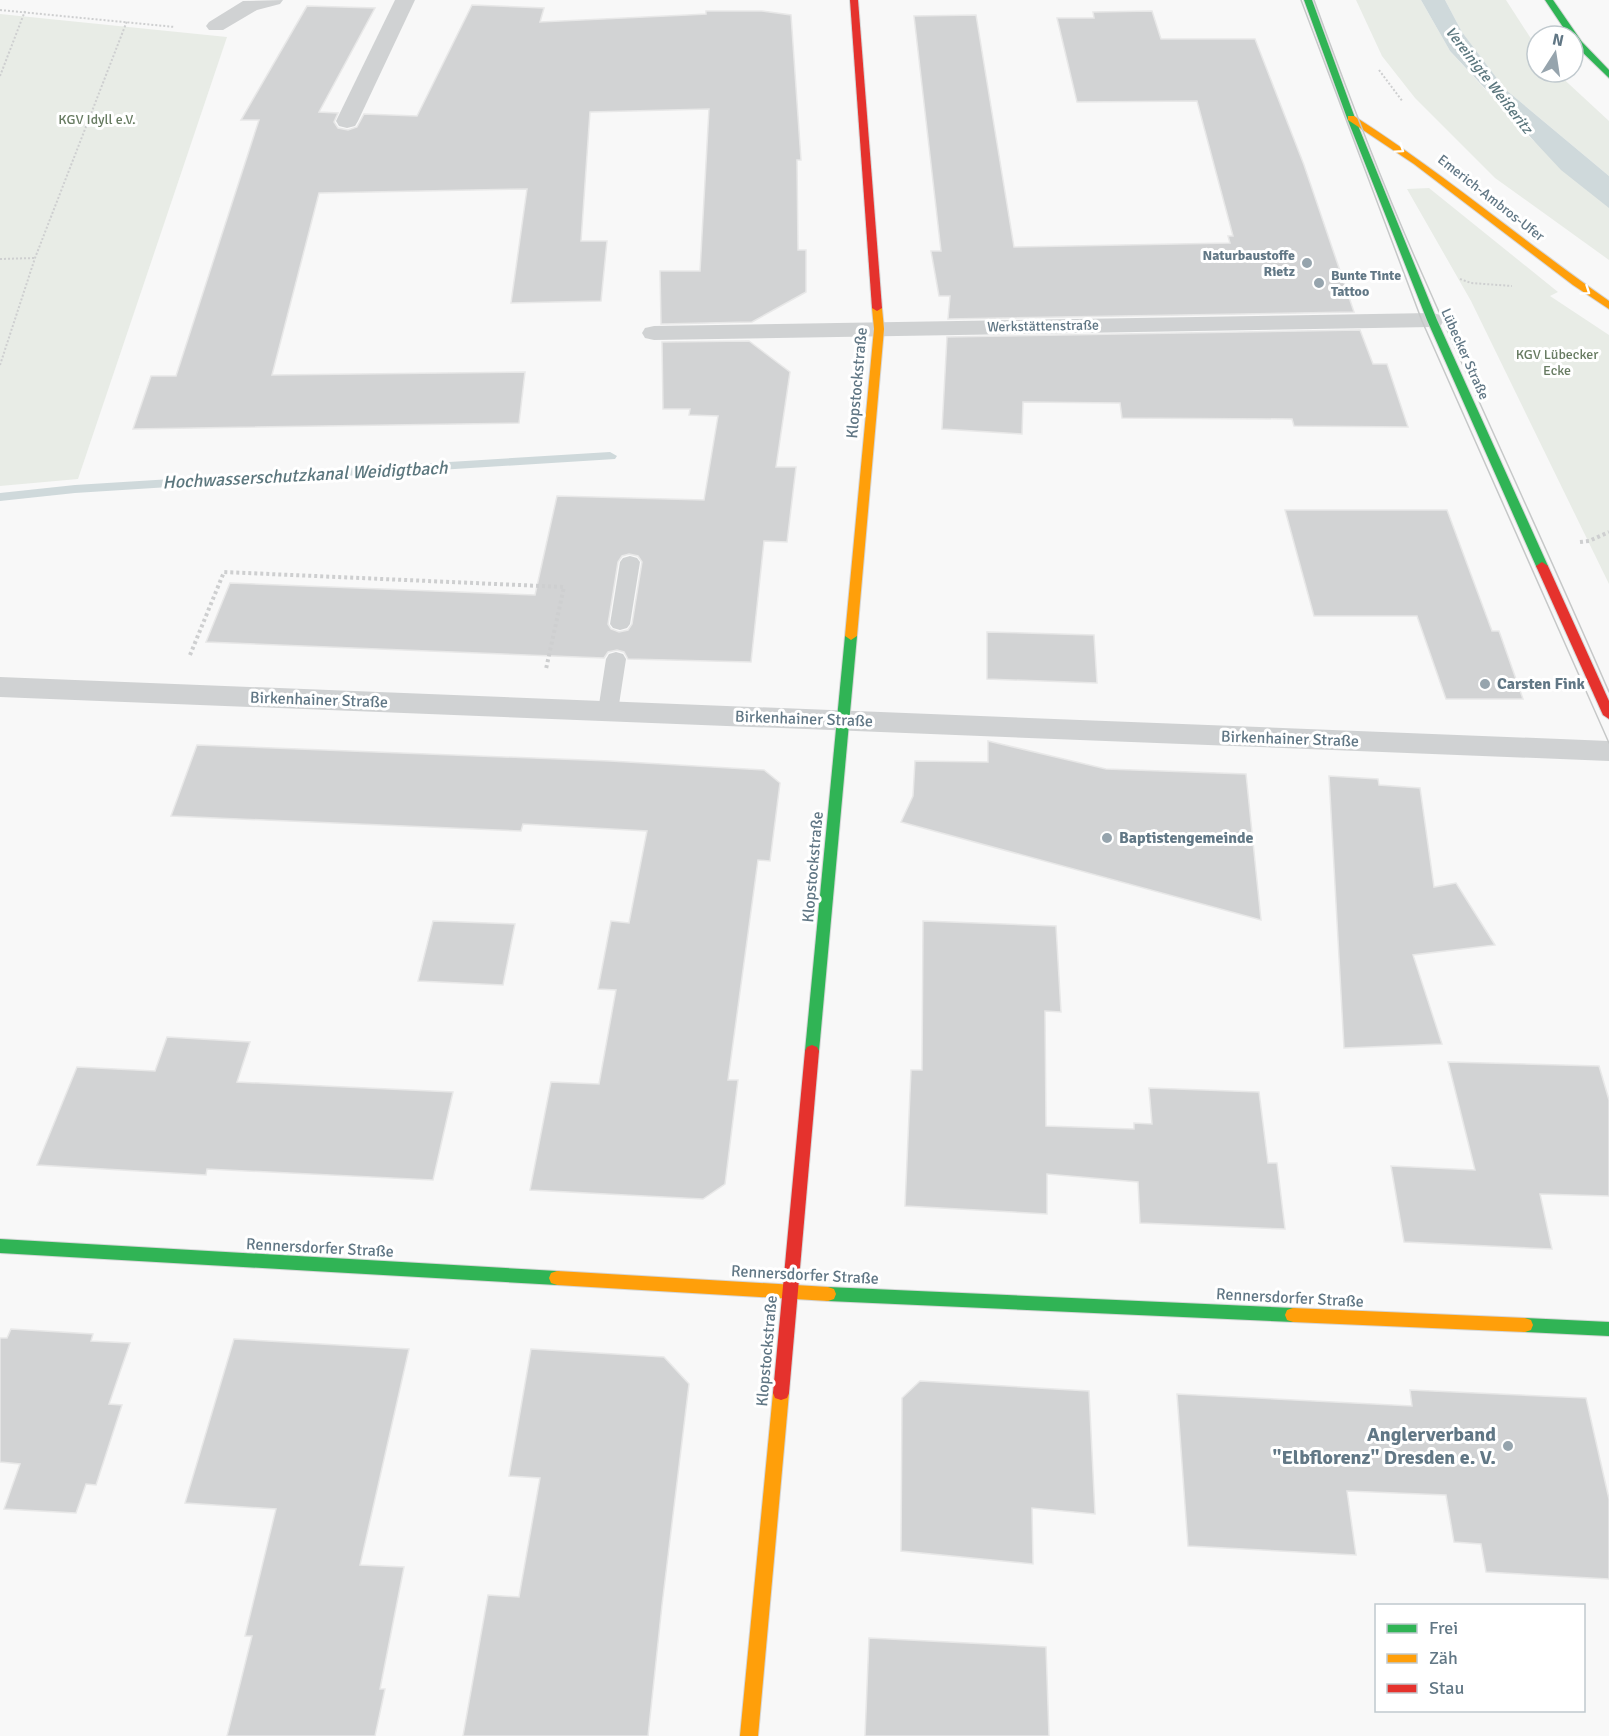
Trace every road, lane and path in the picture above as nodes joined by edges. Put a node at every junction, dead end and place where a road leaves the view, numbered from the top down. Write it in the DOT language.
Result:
graph roads {
  1 [pos="273,0"];
  2 [pos="405,0"];
  3 [pos="854,0"];
  4 [pos="1308,0"];
  5 [pos="1549,0"];
  6 [pos="0,10"];
  7 [pos="25,11"];
  8 [pos="127,21"];
  9 [pos="216,26"];
  10 [pos="1609,75"];
  11 [pos="0,76"];
  12 [pos="1351,118"];
  13 [pos="347,121"];
  14 [pos="35,258"];
  15 [pos="0,259"];
  16 [pos="1609,306"];
  17 [pos="1432,320"];
  18 [pos="879,329"];
  19 [pos="654,333"];
  20 [pos="0,365"];
  21 [pos="630,562"];
  22 [pos="620,624"];
  23 [pos="616,658"];
  24 [pos="0,687"];
  25 [pos="174,694"];
  26 [pos="536,709"];
  27 [pos="608,711"];
  28 [pos="1609,715"];
  29 [pos="843,721"];
  30 [pos="1609,751"];
  31 [pos="0,1246"];
  32 [pos="789,1292"];
  33 [pos="1609,1329"];
  34 [pos="749,1736"];
  1 -- 9 [label="street"];
  2 -- 13 [label="street"];
  3 -- 18 [label="street, Klopstockstraße"];
  4 -- 12 [label="street, Lübecker Straße"];
  5 -- 10 [label="street"];
  6 -- 7 [label="path"];
  7 -- 8 [label="path"];
  7 -- 11 [label="path"];
  8 -- 9 [label="path"];
  8 -- 14 [label="path"];
  12 -- 16 [label="street, Emerich-Ambros-Ufer, one-way"];
  12 -- 17 [label="street, Lübecker Straße"];
  14 -- 15 [label="path"];
  14 -- 20 [label="path"];
  17 -- 18 [label="street, Werkstättenstraße"];
  17 -- 28 [label="street, Lübecker Straße"];
  18 -- 19 [label="street, Werkstättenstraße"];
  18 -- 29 [label="street, Klopstockstraße"];
  21 -- 22 [label="lane"];
  23 -- 27 [label="lane"];
  24 -- 25 [label="street, Birkenhainer Straße"];
  25 -- 26 [label="street, Birkenhainer Straße"];
  25 -- 26 [label="path"];
  26 -- 27 [label="street, Birkenhainer Straße"];
  27 -- 29 [label="street, Birkenhainer Straße"];
  29 -- 30 [label="street, Birkenhainer Straße"];
  29 -- 32 [label="street, Klopstockstraße"];
  31 -- 32 [label="street, Rennersdorfer Straße"];
  32 -- 33 [label="street, Rennersdorfer Straße"];
  32 -- 34 [label="street, Klopstockstraße"];
}
